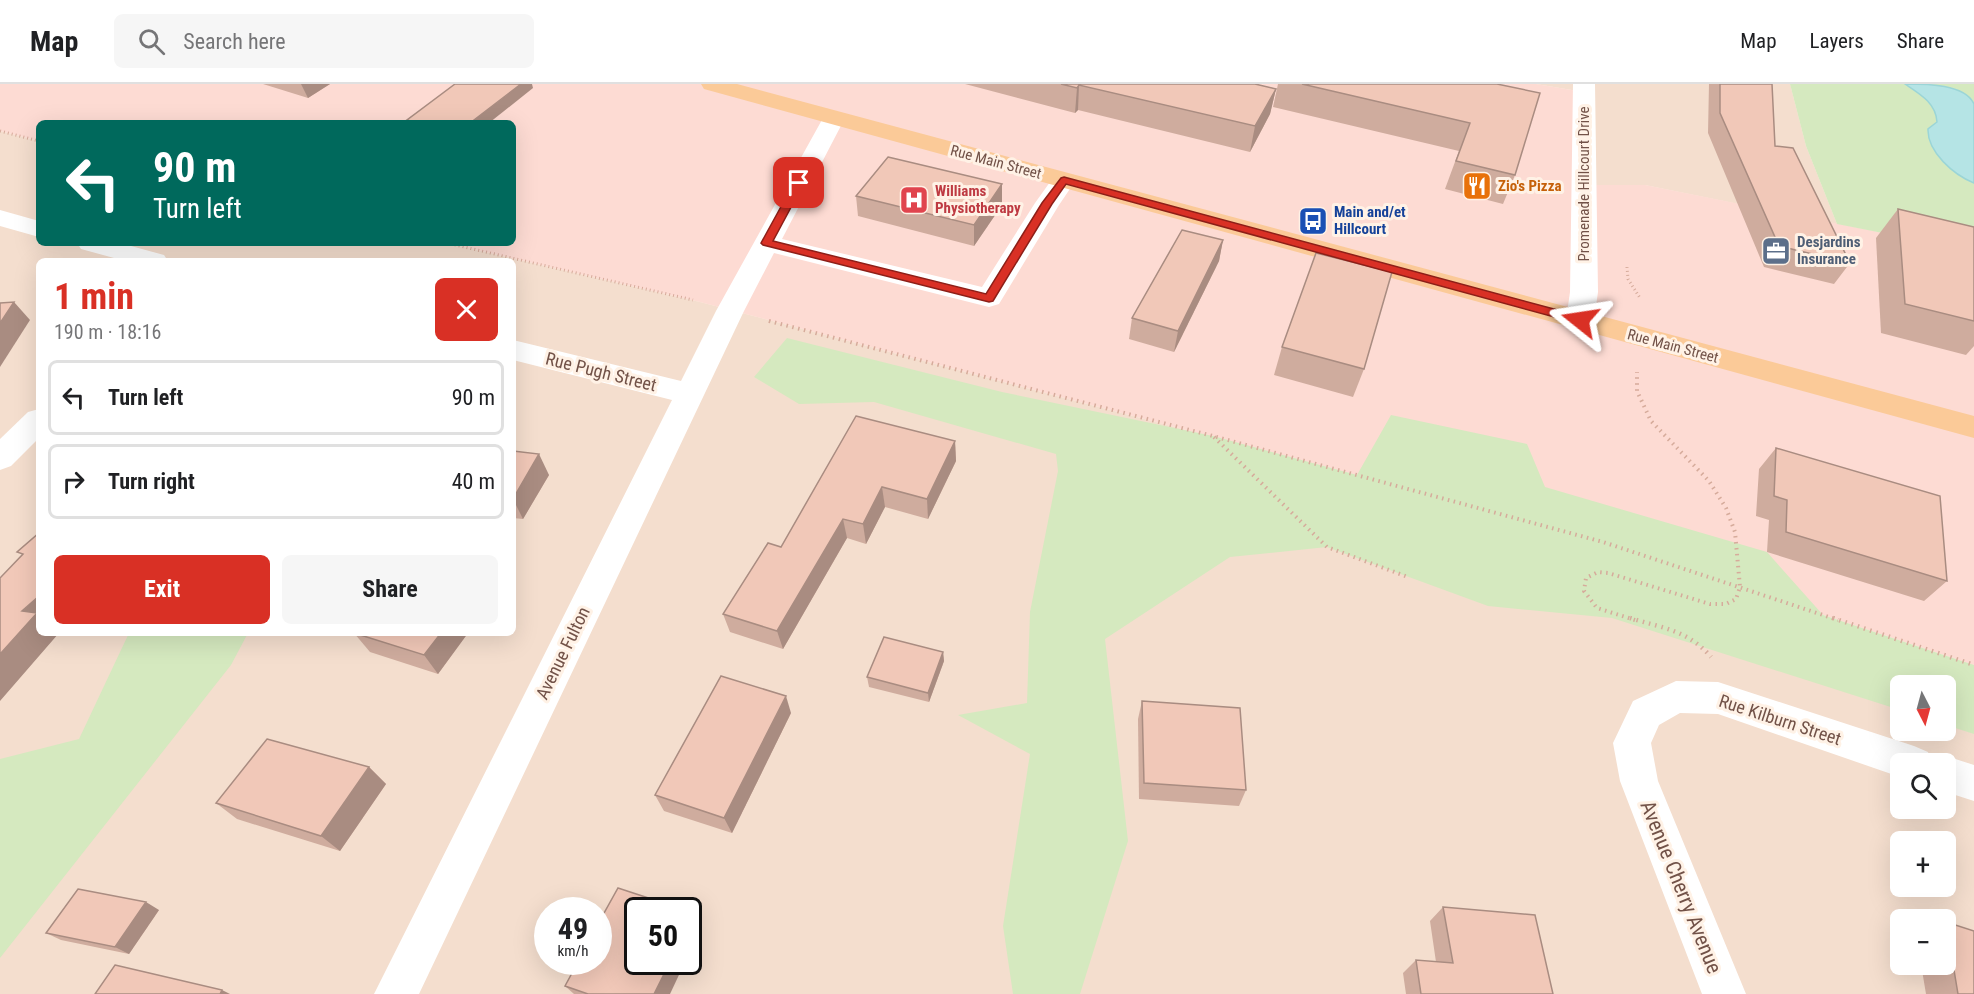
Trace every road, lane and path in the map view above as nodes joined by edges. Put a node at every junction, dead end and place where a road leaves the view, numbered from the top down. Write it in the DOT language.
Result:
graph roads {
  1 [pos="712,84"];
  2 [pos="1584,84"];
  3 [pos="834,118"];
  4 [pos="0,131"];
  5 [pos="36,140"];
  6 [pos="1064,180"];
  7 [pos="0,218"];
  8 [pos="36,228"];
  9 [pos="766,243"];
  10 [pos="101,246"];
  11 [pos="460,246"];
  12 [pos="144,258"];
  13 [pos="510,258"];
  14 [pos="516,260"];
  15 [pos="731,311"];
  16 [pos="1580,320"];
  17 [pos="516,352"];
  18 [pos="1638,370"];
  19 [pos="690,394"];
  20 [pos="36,423"];
  21 [pos="1974,427"];
  22 [pos="1213,436"];
  23 [pos="0,458"];
  24 [pos="1408,577"];
  25 [pos="1740,587"];
  26 [pos="1974,665"];
  27 [pos="1718,698"];
  28 [pos="1890,756"];
  29 [pos="1956,777"];
  30 [pos="1639,781"];
  31 [pos="1974,783"];
  32 [pos="396,994"];
  33 [pos="1724,994"];
  1 -- 3 [label="main road, Rue Main Street"];
  2 -- 16 [label="street, Promenade Hillcourt Drive"];
  3 -- 6 [label="main road, Rue Main Street"];
  3 -- 9 [label="street, Avenue Fulton"];
  4 -- 5 [label="path"];
  6 -- 9 [label="street"];
  6 -- 16 [label="main road, Rue Main Street"];
  7 -- 8 [label="street"];
  9 -- 15 [label="street, Avenue Fulton"];
  10 -- 12 [label="street"];
  11 -- 13 [label="path"];
  14 -- 15 [label="path"];
  15 -- 19 [label="street, Avenue Fulton"];
  15 -- 22 [label="path"];
  16 -- 21 [label="main road, Rue Main Street"];
  17 -- 19 [label="street, Rue Pugh Street"];
  18 -- 25 [label="path"];
  19 -- 32 [label="street, Avenue Fulton"];
  20 -- 23 [label="street"];
  22 -- 24 [label="path"];
  22 -- 25 [label="path"];
  25 -- 26 [label="path"];
  25 -- 27 [label="path"];
  27 -- 28 [label="street, Rue Kilburn Street"];
  27 -- 30 [label="street, Rue Kilburn Street"];
  29 -- 31 [label="street"];
  30 -- 33 [label="street, Avenue Cherry Avenue"];
}
